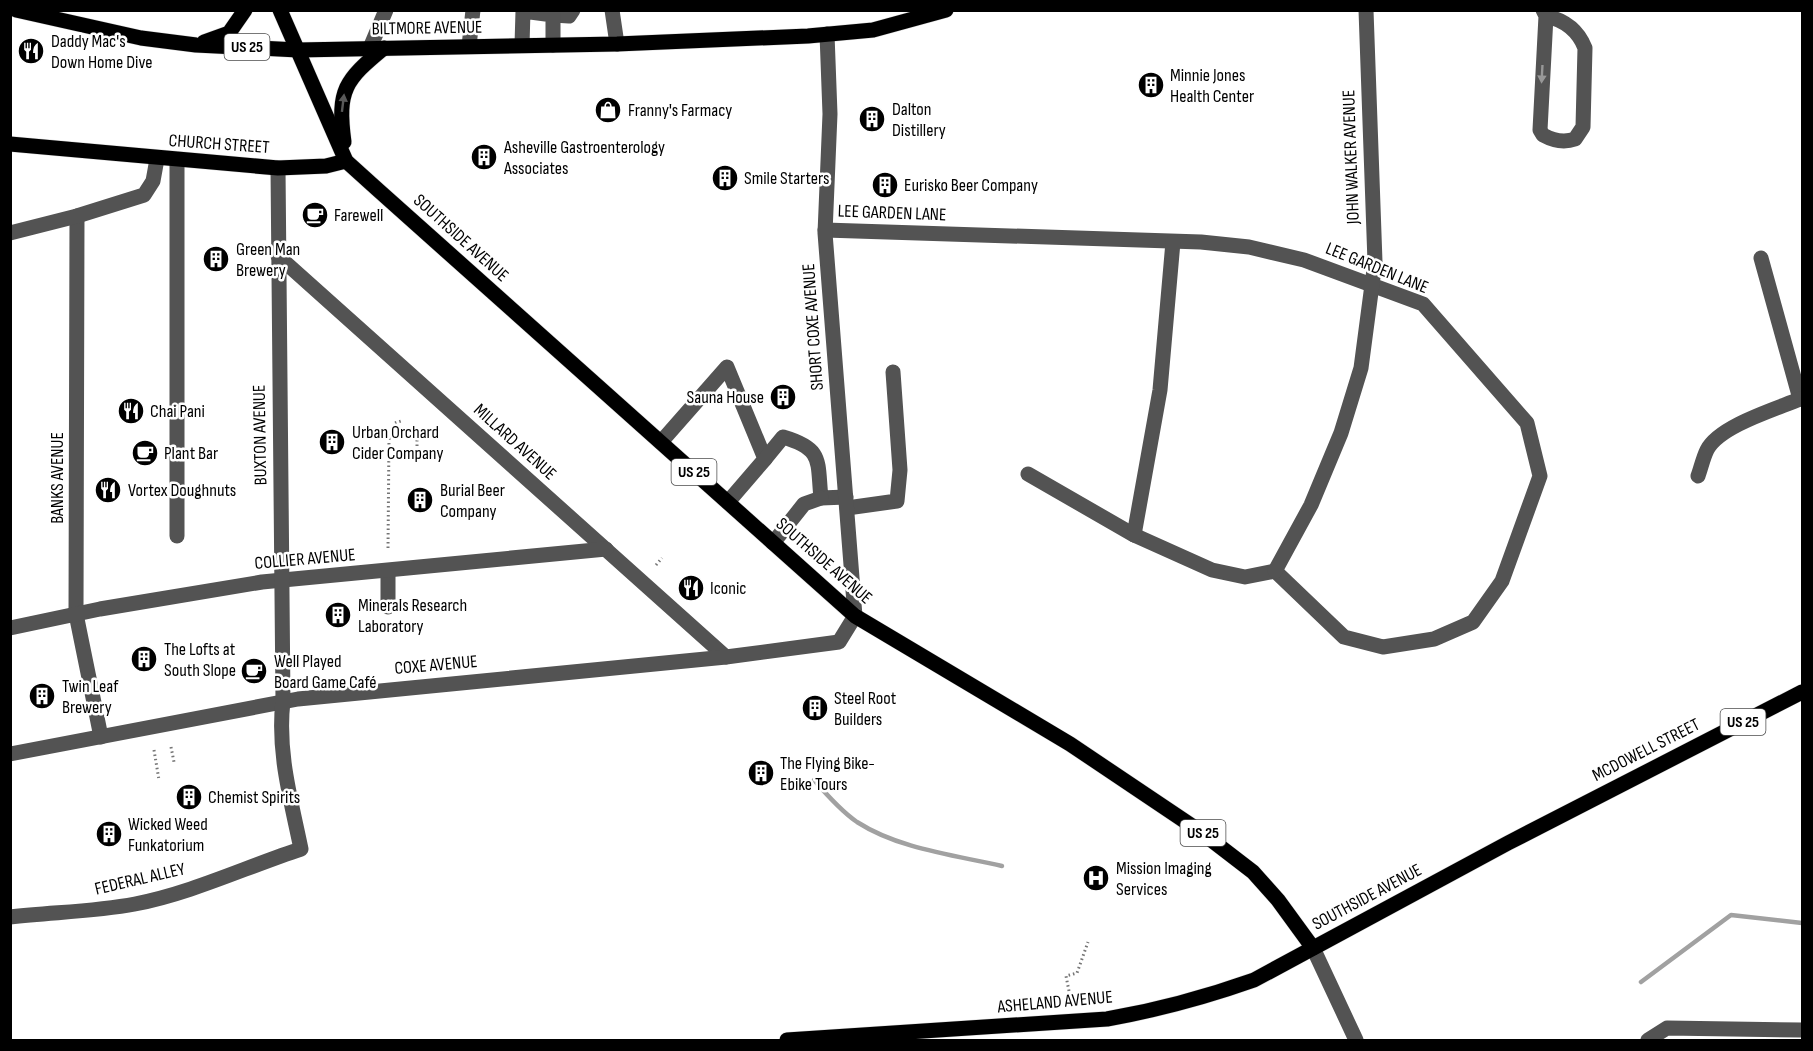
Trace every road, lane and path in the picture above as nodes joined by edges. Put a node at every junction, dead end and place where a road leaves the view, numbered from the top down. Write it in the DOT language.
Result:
graph roads {
  1 [pos="16,10"];
  2 [pos="245,10"];
  3 [pos="280,10"];
  4 [pos="386,10"];
  5 [pos="473,10"];
  6 [pos="573,10"];
  7 [pos="612,10"];
  8 [pos="946,10"];
  9 [pos="1366,10"];
  10 [pos="524,11"];
  11 [pos="553,13"];
  12 [pos="1544,13"];
  13 [pos="827,34"];
  14 [pos="617,44"];
  15 [pos="196,45"];
  16 [pos="522,45"];
  17 [pos="553,45"];
  18 [pos="469,46"];
  19 [pos="377,48"];
  20 [pos="298,50"];
  21 [pos="10,144"];
  22 [pos="157,159"];
  23 [pos="177,160"];
  24 [pos="346,161"];
  25 [pos="279,168"];
  26 [pos="77,216"];
  27 [pos="825,230"];
  28 [pos="10,233"];
  29 [pos="1173,242"];
  30 [pos="278,256"];
  31 [pos="1761,258"];
  32 [pos="1374,284"];
  33 [pos="893,372"];
  34 [pos="1801,399"];
  35 [pos="401,421"];
  36 [pos="395,423"];
  37 [pos="394,437"];
  38 [pos="410,438"];
  39 [pos="661,442"];
  40 [pos="417,447"];
  41 [pos="765,459"];
  42 [pos="1028,474"];
  43 [pos="1698,476"];
  44 [pos="821,498"];
  45 [pos="728,502"];
  46 [pos="846,503"];
  47 [pos="1134,535"];
  48 [pos="177,536"];
  49 [pos="773,543"];
  50 [pos="387,548"];
  51 [pos="606,549"];
  52 [pos="662,558"];
  53 [pos="656,565"];
  54 [pos="388,571"];
  55 [pos="1275,571"];
  56 [pos="281,581"];
  57 [pos="388,607"];
  58 [pos="76,614"];
  59 [pos="855,616"];
  60 [pos="10,628"];
  61 [pos="726,657"];
  62 [pos="1803,692"];
  63 [pos="282,701"];
  64 [pos="101,737"];
  65 [pos="171,747"];
  66 [pos="154,750"];
  67 [pos="10,754"];
  68 [pos="174,762"];
  69 [pos="159,780"];
  70 [pos="1508,843"];
  71 [pos="10,917"];
  72 [pos="1088,942"];
  73 [pos="1313,948"];
  74 [pos="1069,990"];
  75 [pos="1803,1030"];
  76 [pos="787,1041"];
  77 [pos="1356,1041"];
  78 [pos="1648,1041"];
  1 -- 15 [label="main road, BILTMORE AVENUE / US 25"];
  2 -- 15 [label="main road"];
  3 -- 20 [label="main road, SOUTHSIDE AVENUE"];
  4 -- 19 [label="street"];
  5 -- 18 [label="street"];
  6 -- 11 [label="street"];
  7 -- 14 [label="street"];
  8 -- 13 [label="main road, BILTMORE AVENUE"];
  9 -- 32 [label="street, JOHN WALKER AVENUE"];
  10 -- 11 [label="street"];
  10 -- 16 [label="street"];
  11 -- 17 [label="street"];
  12 -- 12 [label="street, one-way"];
  13 -- 14 [label="main road, BILTMORE AVENUE"];
  13 -- 27 [label="street, SHORT COXE AVENUE"];
  14 -- 17 [label="main road, BILTMORE AVENUE"];
  15 -- 20 [label="main road, BILTMORE AVENUE / US 25"];
  16 -- 17 [label="main road, BILTMORE AVENUE"];
  16 -- 18 [label="main road, BILTMORE AVENUE"];
  18 -- 19 [label="main road, BILTMORE AVENUE"];
  19 -- 20 [label="main road, BILTMORE AVENUE"];
  24 -- 19 [label="main road, one-way"];
  20 -- 24 [label="main road, SOUTHSIDE AVENUE / US 25"];
  21 -- 22 [label="main road"];
  22 -- 23 [label="main road, CHURCH STREET"];
  22 -- 26 [label="street, CHURCH STREET"];
  23 -- 25 [label="main road, CHURCH STREET"];
  23 -- 48 [label="street"];
  24 -- 25 [label="main road, CHURCH STREET"];
  24 -- 39 [label="main road, SOUTHSIDE AVENUE / US 25"];
  25 -- 30 [label="street, BUXTON AVENUE"];
  26 -- 28 [label="street, CHURCH STREET"];
  26 -- 58 [label="street, BANKS AVENUE"];
  27 -- 29 [label="street, LEE GARDEN LANE"];
  27 -- 46 [label="street, SHORT COXE AVENUE"];
  29 -- 32 [label="street, LEE GARDEN LANE"];
  29 -- 47 [label="street"];
  30 -- 51 [label="street, MILLARD AVENUE"];
  30 -- 56 [label="street, BUXTON AVENUE"];
  31 -- 34 [label="street"];
  32 -- 55 [label="street, JOHN WALKER AVENUE"];
  32 -- 55 [label="street, LEE GARDEN LANE"];
  33 -- 46 [label="street"];
  34 -- 43 [label="street"];
  35 -- 36 [label="path"];
  37 -- 50 [label="path"];
  38 -- 40 [label="path"];
  39 -- 41 [label="street"];
  39 -- 45 [label="main road, SOUTHSIDE AVENUE / US 25"];
  41 -- 44 [label="street"];
  41 -- 45 [label="street"];
  42 -- 47 [label="street"];
  44 -- 46 [label="street"];
  44 -- 49 [label="street"];
  45 -- 49 [label="main road, SOUTHSIDE AVENUE / US 25"];
  46 -- 59 [label="street, SHORT COXE AVENUE"];
  47 -- 55 [label="street"];
  49 -- 59 [label="main road, SOUTHSIDE AVENUE / US 25"];
  51 -- 54 [label="street, COLLIER AVENUE"];
  51 -- 61 [label="street, MILLARD AVENUE"];
  52 -- 53 [label="path"];
  54 -- 56 [label="street, COLLIER AVENUE"];
  54 -- 57 [label="street"];
  56 -- 58 [label="street, COLLIER AVENUE"];
  56 -- 63 [label="street, BUXTON AVENUE"];
  58 -- 60 [label="street, COLLIER AVENUE"];
  58 -- 64 [label="street, BANKS AVENUE"];
  59 -- 61 [label="street, COXE AVENUE"];
  59 -- 73 [label="main road, SOUTHSIDE AVENUE / US 25"];
  61 -- 63 [label="street, COXE AVENUE"];
  62 -- 70 [label="main road, MCDOWELL STREET / US 25"];
  63 -- 64 [label="street, COXE AVENUE"];
  63 -- 71 [label="street, FEDERAL ALLEY"];
  64 -- 67 [label="street, COXE AVENUE"];
  65 -- 68 [label="path"];
  66 -- 69 [label="path"];
  70 -- 73 [label="main road, SOUTHSIDE AVENUE / US 25"];
  72 -- 74 [label="path"];
  73 -- 76 [label="main road, ASHELAND AVENUE"];
  73 -- 77 [label="street"];
  75 -- 78 [label="street"];
}
